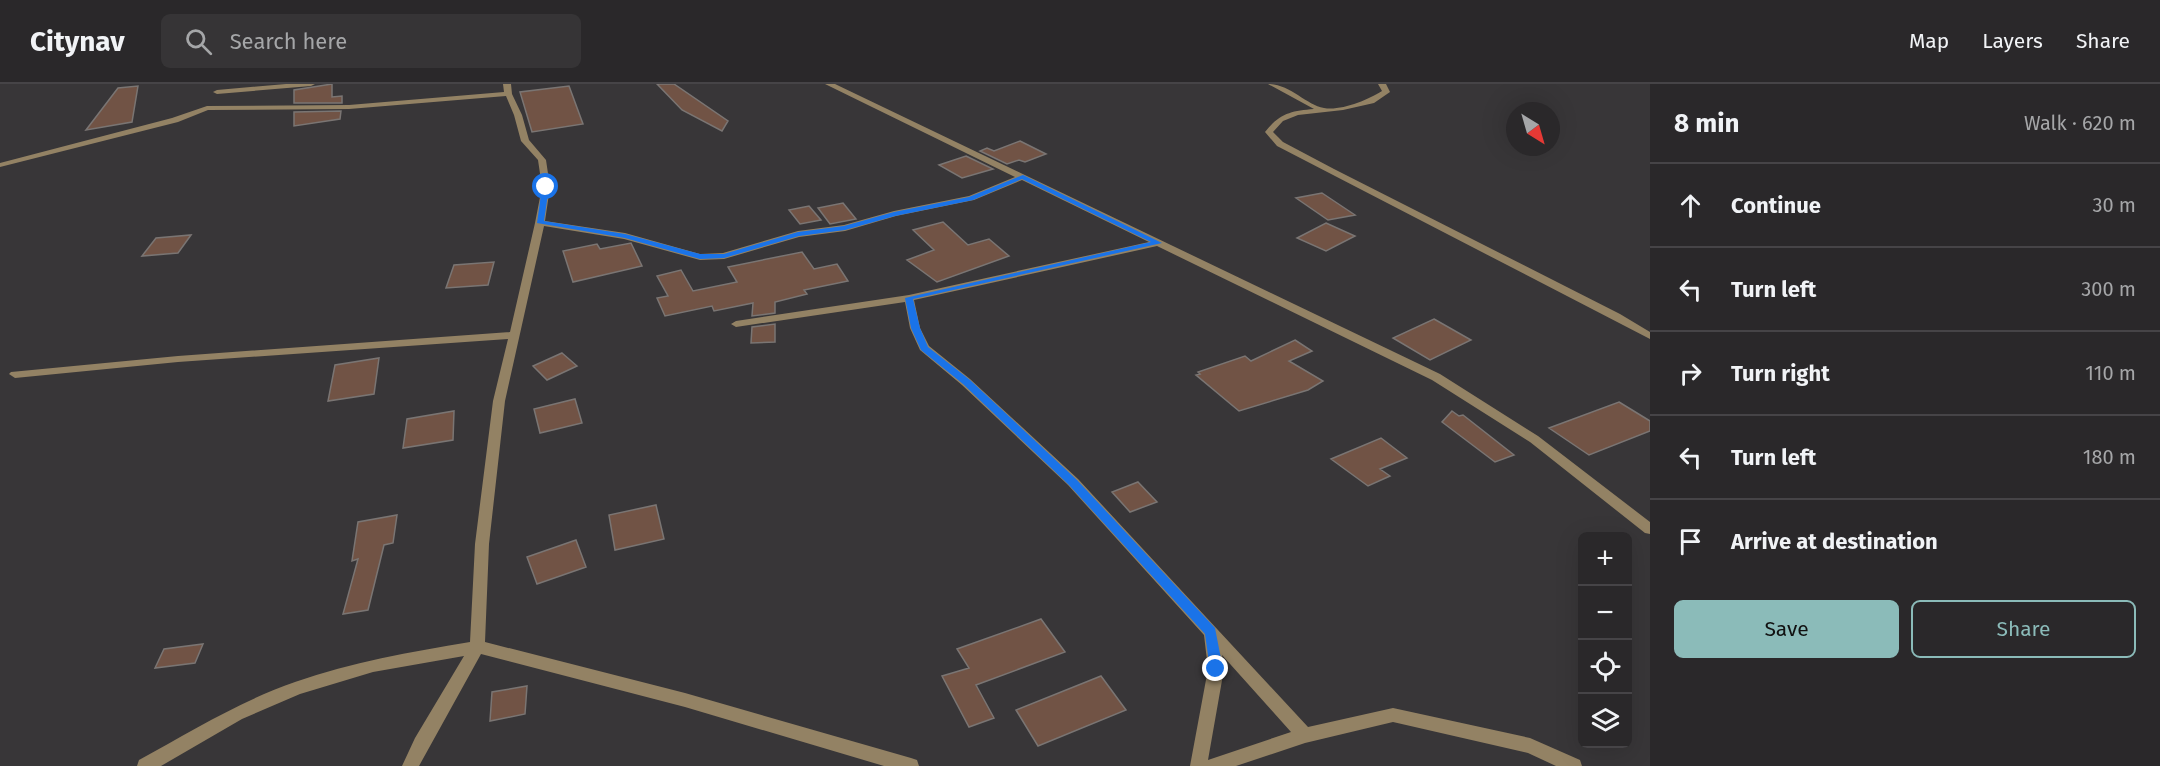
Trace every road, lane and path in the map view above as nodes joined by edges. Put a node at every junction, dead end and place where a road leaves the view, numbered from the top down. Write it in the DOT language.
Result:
graph roads {
  1 [pos="311,84"];
  2 [pos="507,84"];
  3 [pos="829,84"];
  4 [pos="1272,84"];
  5 [pos="1382,84"];
  6 [pos="218,88"];
  7 [pos="508,94"];
  8 [pos="207,108"];
  9 [pos="1320,109"];
  10 [pos="0,165"];
  11 [pos="1023,177"];
  12 [pos="540,223"];
  13 [pos="1158,243"];
  14 [pos="909,298"];
  15 [pos="736,324"];
  16 [pos="515,334"];
  17 [pos="1650,336"];
  18 [pos="15,374"];
  19 [pos="1650,529"];
  20 [pos="1210,632"];
  21 [pos="477,646"];
  22 [pos="1305,735"];
  23 [pos="145,766"];
  24 [pos="410,766"];
  25 [pos="911,766"];
  26 [pos="1198,766"];
  27 [pos="1212,766"];
  28 [pos="1574,766"];
  1 -- 6 [label="street"];
  2 -- 7 [label="street"];
  3 -- 11 [label="street"];
  4 -- 9 [label="street"];
  5 -- 9 [label="street"];
  6 -- 8 [label="street"];
  7 -- 8 [label="street"];
  7 -- 12 [label="street"];
  8 -- 10 [label="street"];
  9 -- 17 [label="street"];
  11 -- 12 [label="street"];
  11 -- 13 [label="street"];
  12 -- 16 [label="street"];
  13 -- 14 [label="street"];
  13 -- 19 [label="street"];
  14 -- 15 [label="street"];
  14 -- 20 [label="street"];
  16 -- 18 [label="street"];
  16 -- 21 [label="street"];
  20 -- 22 [label="street"];
  20 -- 26 [label="street"];
  21 -- 23 [label="street"];
  21 -- 24 [label="street"];
  21 -- 25 [label="street"];
  22 -- 27 [label="street"];
  22 -- 28 [label="street"];
}
